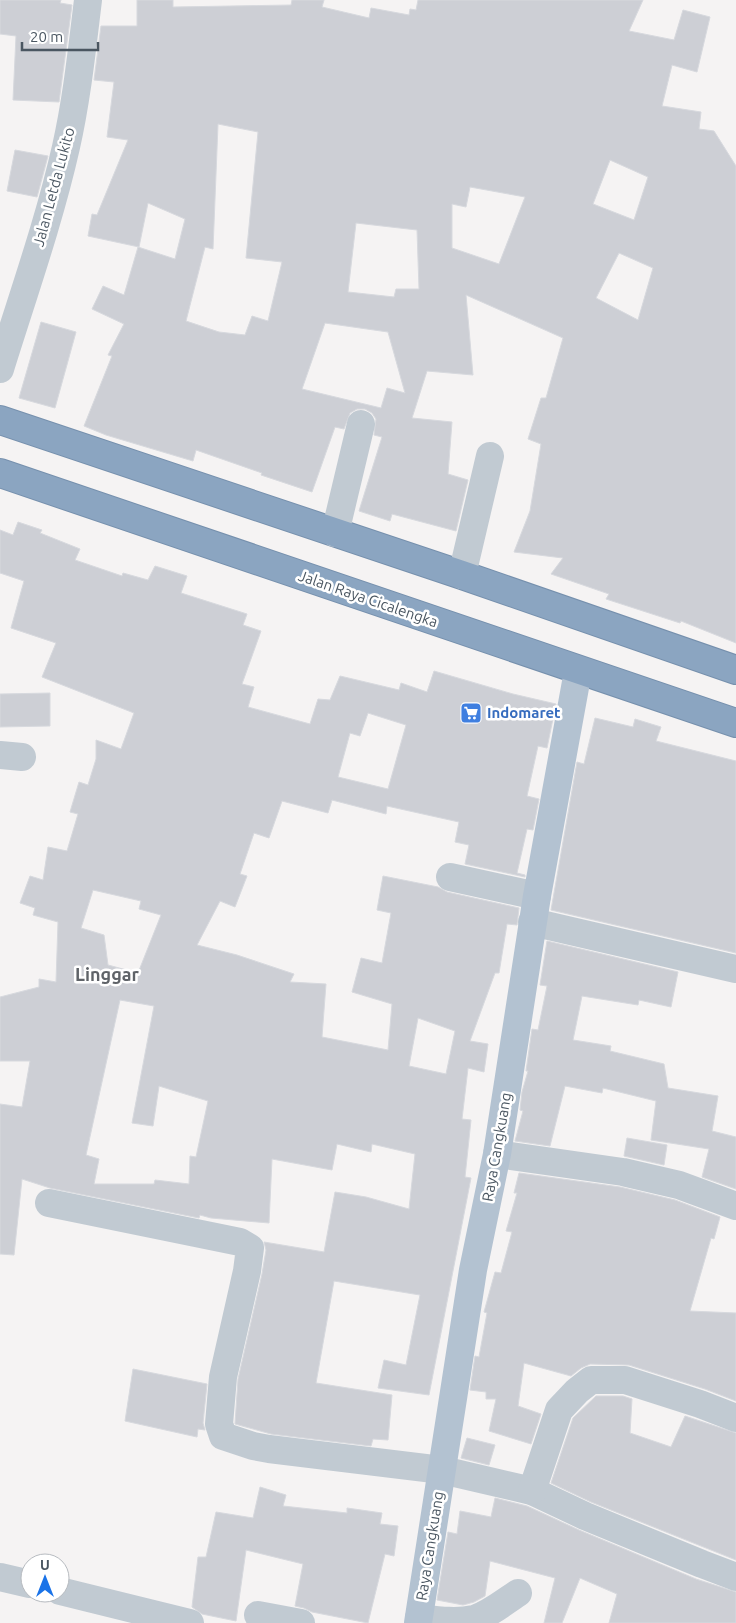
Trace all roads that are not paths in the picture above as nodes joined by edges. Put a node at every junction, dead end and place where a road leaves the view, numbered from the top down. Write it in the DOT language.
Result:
graph roads {
  1 [pos="88,0"];
  2 [pos="0,369"];
  3 [pos="0,420"];
  4 [pos="361,424"];
  5 [pos="490,456"];
  6 [pos="0,473"];
  7 [pos="335,533"];
  8 [pos="462,575"];
  9 [pos="578,670"];
  10 [pos="736,670"];
  11 [pos="736,723"];
  12 [pos="450,877"];
  13 [pos="534,909"];
  14 [pos="736,969"];
  15 [pos="497,1154"];
  16 [pos="48,1203"];
  17 [pos="736,1206"];
  18 [pos="736,1418"];
  19 [pos="442,1470"];
  20 [pos="532,1491"];
  21 [pos="736,1576"];
  22 [pos="0,1577"];
  23 [pos="20,1582"];
  24 [pos="70,1593"];
  25 [pos="518,1593"];
  26 [pos="258,1615"];
  27 [pos="418,1620"];
  28 [pos="190,1623"];
  29 [pos="301,1623"];
  1 -- 2 [label="street, Jalan Letda Lukito"];
  3 -- 7 [label="highway"];
  4 -- 7 [label="street"];
  5 -- 8 [label="street"];
  6 -- 9 [label="highway, Jalan Raya Cicalengka"];
  7 -- 8 [label="highway"];
  8 -- 10 [label="highway"];
  9 -- 11 [label="highway, Jalan Raya Cicalengka"];
  9 -- 13 [label="main road, Raya Cangkuang"];
  12 -- 13 [label="street"];
  13 -- 14 [label="street"];
  13 -- 15 [label="main road, Raya Cangkuang"];
  15 -- 17 [label="street"];
  15 -- 19 [label="main road, Raya Cangkuang"];
  16 -- 19 [label="street"];
  18 -- 20 [label="street"];
  19 -- 20 [label="street"];
  19 -- 27 [label="main road, Raya Cangkuang"];
  20 -- 21 [label="street"];
  22 -- 23 [label="street"];
  24 -- 28 [label="street"];
  25 -- 27 [label="street"];
  26 -- 29 [label="street"];
}
